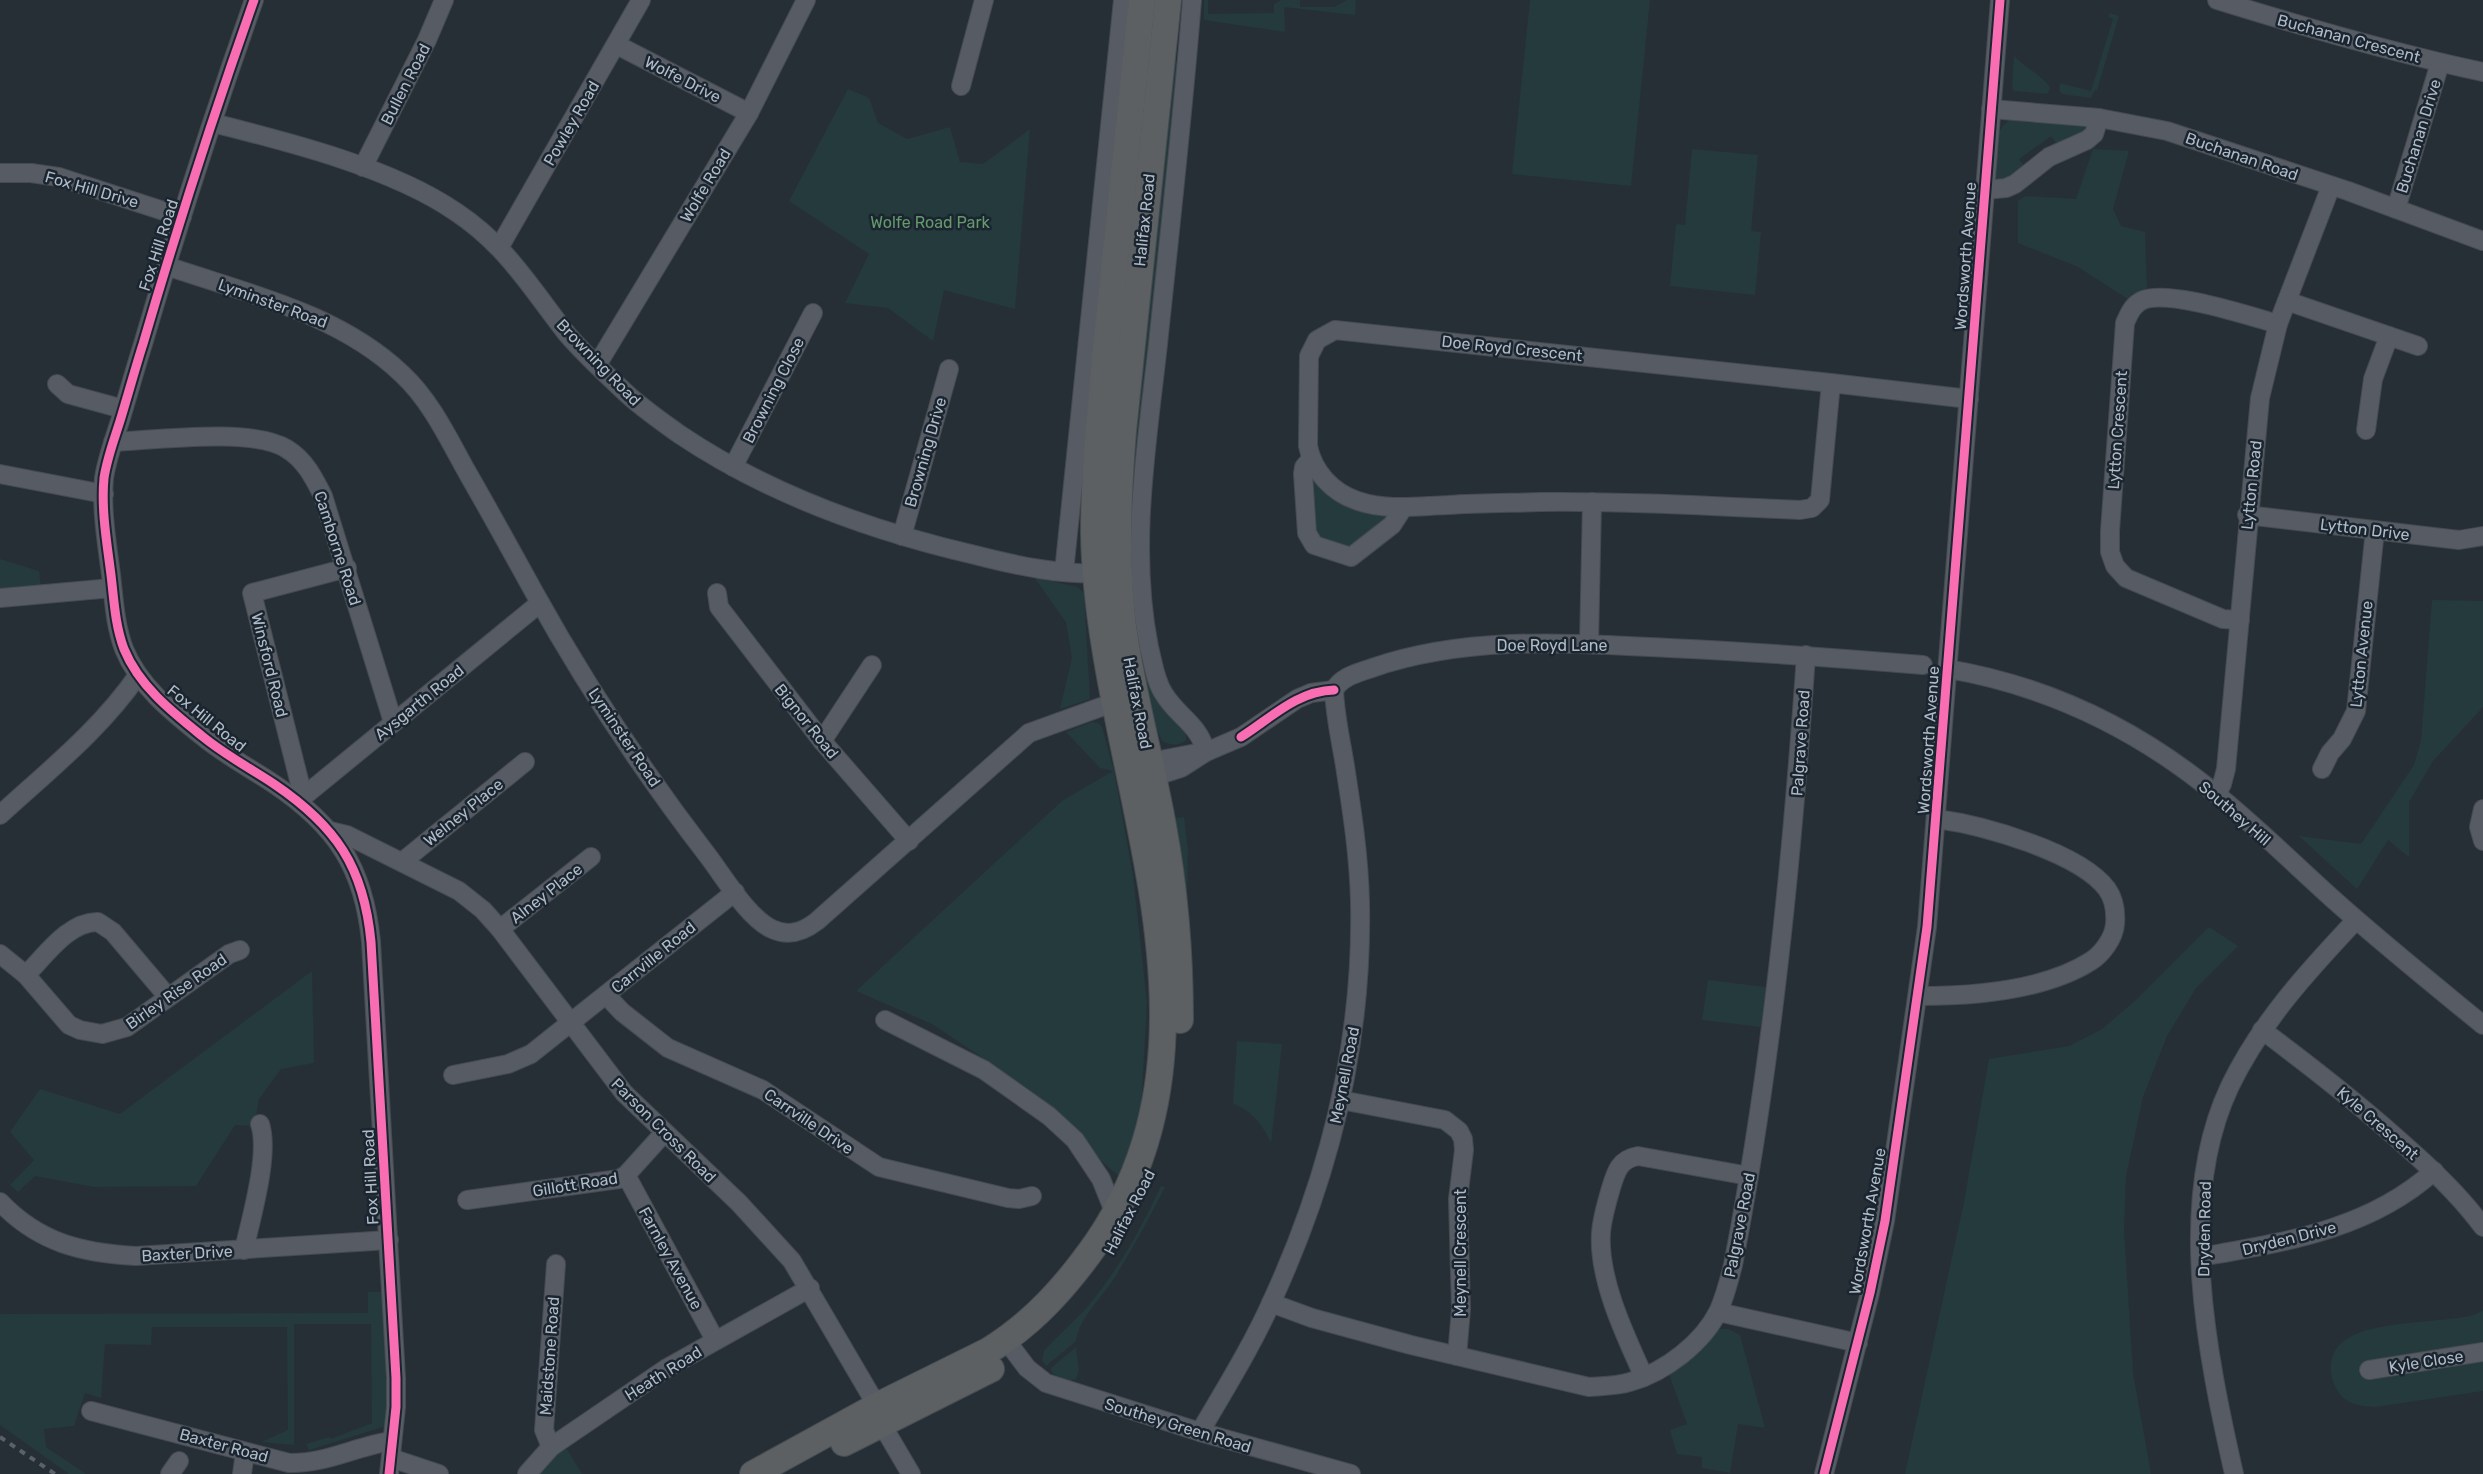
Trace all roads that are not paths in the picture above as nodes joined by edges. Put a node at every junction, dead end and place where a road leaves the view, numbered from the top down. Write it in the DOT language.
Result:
graph roads {
  1 [pos="254,0"];
  2 [pos="444,0"];
  3 [pos="641,0"];
  4 [pos="806,0"];
  5 [pos="984,0"];
  6 [pos="1123,0"];
  7 [pos="1142,0"];
  8 [pos="1168,0"];
  9 [pos="1192,0"];
  10 [pos="2000,0"];
  11 [pos="2217,0"];
  12 [pos="616,45"];
  13 [pos="2440,63"];
  14 [pos="2483,72"];
  15 [pos="961,86"];
  16 [pos="1991,109"];
  17 [pos="749,113"];
  18 [pos="2099,118"];
  19 [pos="213,123"];
  20 [pos="363,167"];
  21 [pos="0,173"];
  22 [pos="2331,186"];
  23 [pos="1985,190"];
  24 [pos="2396,209"];
  25 [pos="182,217"];
  26 [pos="2483,241"];
  27 [pos="500,246"];
  28 [pos="167,266"];
  29 [pos="2287,301"];
  30 [pos="813,313"];
  31 [pos="2278,324"];
  32 [pos="2389,336"];
  33 [pos="2418,346"];
  34 [pos="597,365"];
  35 [pos="949,369"];
  36 [pos="1831,383"];
  37 [pos="57,384"];
  38 [pos="1969,399"];
  39 [pos="123,409"];
  40 [pos="2366,430"];
  41 [pos="113,442"];
  42 [pos="1311,459"];
  43 [pos="734,467"];
  44 [pos="0,474"];
  45 [pos="104,494"];
  46 [pos="1592,502"];
  47 [pos="1403,508"];
  48 [pos="2247,514"];
  49 [pos="2375,530"];
  50 [pos="902,536"];
  51 [pos="2483,536"];
  52 [pos="346,568"];
  53 [pos="1064,572"];
  54 [pos="1108,573"];
  55 [pos="112,588"];
  56 [pos="717,593"];
  57 [pos="0,598"];
  58 [pos="540,603"];
  59 [pos="2240,620"];
  60 [pos="1589,644"];
  61 [pos="1806,655"];
  62 [pos="872,665"];
  63 [pos="1923,665"];
  64 [pos="1948,669"];
  65 [pos="138,675"];
  66 [pos="1334,690"];
  67 [pos="1125,701"];
  68 [pos="393,722"];
  69 [pos="822,741"];
  70 [pos="1206,752"];
  71 [pos="525,762"];
  72 [pos="2322,769"];
  73 [pos="1144,771"];
  74 [pos="2217,794"];
  75 [pos="300,798"];
  76 [pos="2483,809"];
  77 [pos="0,815"];
  78 [pos="1937,819"];
  79 [pos="330,831"];
  80 [pos="909,841"];
  81 [pos="2483,841"];
  82 [pos="591,857"];
  83 [pos="402,862"];
  84 [pos="735,892"];
  85 [pos="2356,920"];
  86 [pos="500,929"];
  87 [pos="240,950"];
  88 [pos="0,954"];
  89 [pos="26,975"];
  90 [pos="606,995"];
  91 [pos="1919,996"];
  92 [pos="168,997"];
  93 [pos="885,1020"];
  94 [pos="570,1022"];
  95 [pos="2483,1025"];
  96 [pos="2262,1030"];
  97 [pos="453,1075"];
  98 [pos="1341,1100"];
  99 [pos="260,1124"];
  100 [pos="664,1133"];
  101 [pos="2434,1171"];
  102 [pos="626,1175"];
  103 [pos="1749,1176"];
  104 [pos="1101,1179"];
  105 [pos="1132,1179"];
  106 [pos="1032,1196"];
  107 [pos="467,1200"];
  108 [pos="0,1202"];
  109 [pos="1115,1214"];
  110 [pos="2483,1227"];
  111 [pos="389,1240"];
  112 [pos="244,1250"];
  113 [pos="2201,1257"];
  114 [pos="556,1264"];
  115 [pos="810,1288"];
  116 [pos="1271,1303"];
  117 [pos="1718,1312"];
  118 [pos="716,1340"];
  119 [pos="1858,1343"];
  120 [pos="1010,1348"];
  121 [pos="2483,1352"];
  122 [pos="1457,1356"];
  123 [pos="2369,1370"];
  124 [pos="1644,1377"];
  125 [pos="91,1411"];
  126 [pos="879,1414"];
  127 [pos="1200,1432"];
  128 [pos="550,1447"];
  129 [pos="245,1452"];
  130 [pos="391,1458"];
  131 [pos="1330,1472"];
  132 [pos="242,1474"];
  133 [pos="439,1474"];
  134 [pos="527,1474"];
  135 [pos="753,1474"];
  136 [pos="785,1474"];
  137 [pos="911,1474"];
  138 [pos="1351,1474"];
  139 [pos="1824,1474"];
  140 [pos="2234,1474"];
  1 -- 19 [label="street, Fox Hill Road"];
  2 -- 20 [label="street, Bullen Road"];
  3 -- 12 [label="street, Powley Road"];
  4 -- 17 [label="street, Wolfe Road"];
  5 -- 15 [label="street"];
  6 -- 53 [label="street"];
  7 -- 54 [label="highway, Halifax Road"];
  8 -- 54 [label="highway, Halifax Road"];
  9 -- 70 [label="street, Halifax Road"];
  10 -- 16 [label="street, Wordsworth Avenue"];
  11 -- 13 [label="street, Buchanan Crescent"];
  12 -- 17 [label="street, Wolfe Drive"];
  12 -- 27 [label="street, Powley Road"];
  13 -- 14 [label="street, Buchanan Crescent"];
  13 -- 24 [label="street, Buchanan Drive"];
  16 -- 18 [label="street, Buchanan Road"];
  16 -- 23 [label="street, Wordsworth Avenue"];
  17 -- 34 [label="street, Wolfe Road"];
  18 -- 22 [label="street, Buchanan Road"];
  18 -- 23 [label="street"];
  19 -- 20 [label="street, Browning Road"];
  19 -- 25 [label="street, Fox Hill Road"];
  20 -- 27 [label="street, Browning Road"];
  21 -- 25 [label="street, Fox Hill Drive"];
  22 -- 24 [label="street, Buchanan Road"];
  22 -- 29 [label="street, Lytton Road"];
  23 -- 38 [label="street, Wordsworth Avenue"];
  24 -- 26 [label="street, Buchanan Road"];
  25 -- 28 [label="street, Fox Hill Road"];
  27 -- 34 [label="street, Browning Road"];
  28 -- 39 [label="street, Fox Hill Road"];
  28 -- 58 [label="street, Lyminster Road"];
  29 -- 31 [label="street, Lytton Road"];
  29 -- 32 [label="street"];
  30 -- 43 [label="street, Browning Close"];
  31 -- 48 [label="street, Lytton Road"];
  31 -- 59 [label="street, Lytton Crescent"];
  32 -- 33 [label="street"];
  32 -- 40 [label="street"];
  34 -- 43 [label="street, Browning Road"];
  35 -- 50 [label="street, Browning Drive"];
  36 -- 38 [label="street, Doe Royd Crescent"];
  36 -- 42 [label="street, Doe Royd Crescent"];
  36 -- 46 [label="street, Doe Royd Crescent"];
  37 -- 39 [label="street"];
  38 -- 64 [label="street, Wordsworth Avenue"];
  39 -- 41 [label="street, Fox Hill Road"];
  41 -- 45 [label="street, Fox Hill Road"];
  41 -- 52 [label="street, Camborne Road"];
  42 -- 47 [label="street, Doe Royd Crescent"];
  42 -- 47 [label="street, Doe Royd Crescent"];
  43 -- 50 [label="street, Browning Road"];
  44 -- 45 [label="street"];
  45 -- 55 [label="street, Fox Hill Road"];
  46 -- 47 [label="street, Doe Royd Crescent"];
  46 -- 60 [label="street"];
  48 -- 49 [label="street, Lytton Drive"];
  48 -- 59 [label="street, Lytton Road"];
  49 -- 51 [label="street, Lytton Drive"];
  49 -- 72 [label="street, Lytton Avenue"];
  50 -- 53 [label="street, Browning Road"];
  52 -- 68 [label="street, Camborne Road"];
  52 -- 75 [label="street, Winsford Road"];
  53 -- 54 [label="street, Browning Road"];
  54 -- 67 [label="highway, Halifax Road"];
  55 -- 57 [label="street"];
  55 -- 65 [label="street, Fox Hill Road"];
  56 -- 69 [label="street, Bignor Road"];
  58 -- 68 [label="street, Aysgarth Road"];
  58 -- 84 [label="street, Lyminster Road"];
  59 -- 74 [label="street, Lytton Road"];
  60 -- 61 [label="street, Doe Royd Lane"];
  60 -- 66 [label="street, Doe Royd Lane"];
  61 -- 63 [label="street, Doe Royd Lane"];
  61 -- 103 [label="street, Palgrave Road"];
  62 -- 69 [label="street"];
  64 -- 74 [label="street, Southey Hill"];
  64 -- 78 [label="street, Wordsworth Avenue"];
  65 -- 75 [label="street, Fox Hill Road"];
  65 -- 77 [label="street"];
  66 -- 70 [label="street, Doe Royd Lane"];
  66 -- 98 [label="street, Meynell Road"];
  67 -- 73 [label="highway, Halifax Road"];
  67 -- 80 [label="street, Lyminster Road"];
  68 -- 75 [label="street, Aysgarth Road"];
  69 -- 80 [label="street, Bignor Road"];
  70 -- 73 [label="street, Doe Royd Lane"];
  71 -- 83 [label="street, Welney Place"];
  73 -- 105 [label="highway, Halifax Road"];
  73 -- 120 [label="highway, Halifax Road"];
  74 -- 85 [label="street, Southey Hill"];
  75 -- 79 [label="street, Fox Hill Road"];
  76 -- 81 [label="street"];
  78 -- 91 [label="street, Wordsworth Avenue"];
  78 -- 91 [label="street"];
  79 -- 83 [label="street, Parson Cross Road"];
  79 -- 111 [label="street, Fox Hill Road"];
  80 -- 84 [label="street, Lyminster Road"];
  82 -- 86 [label="street, Alney Place"];
  83 -- 86 [label="street, Parson Cross Road"];
  84 -- 90 [label="street, Carrville Road"];
  85 -- 95 [label="street, Southey Hill"];
  85 -- 96 [label="street, Dryden Road"];
  86 -- 94 [label="street, Parson Cross Road"];
  87 -- 92 [label="street, Birley Rise Road"];
  88 -- 89 [label="street, Birley Rise Road"];
  89 -- 92 [label="street, Birley Rise Road"];
  89 -- 92 [label="street"];
  90 -- 94 [label="street, Carrville Road"];
  90 -- 106 [label="street, Carrville Drive"];
  91 -- 119 [label="street, Wordsworth Avenue"];
  93 -- 104 [label="street, Halifax Road"];
  94 -- 97 [label="street, Carrville Road"];
  94 -- 100 [label="street, Parson Cross Road"];
  96 -- 101 [label="street, Kyle Crescent"];
  96 -- 113 [label="street, Dryden Road"];
  98 -- 116 [label="street, Meynell Road"];
  98 -- 122 [label="street, Meynell Crescent"];
  99 -- 112 [label="street"];
  100 -- 102 [label="street, Gillott Road"];
  100 -- 115 [label="street, Parson Cross Road"];
  101 -- 110 [label="street, Kyle Crescent"];
  101 -- 113 [label="street, Dryden Drive"];
  102 -- 107 [label="street, Gillott Road"];
  102 -- 118 [label="street, Farnley Avenue"];
  103 -- 117 [label="street, Palgrave Road"];
  103 -- 124 [label="street"];
  104 -- 105 [label="street, Halifax Road"];
  104 -- 109 [label="street, Halifax Road"];
  105 -- 109 [label="highway, Halifax Road"];
  108 -- 112 [label="street, Baxter Drive"];
  109 -- 120 [label="highway, Halifax Road"];
  111 -- 112 [label="street, Baxter Drive"];
  111 -- 130 [label="street, Fox Hill Road"];
  113 -- 140 [label="street, Dryden Road"];
  114 -- 128 [label="street, Maidstone Road"];
  115 -- 118 [label="street, Heath Road"];
  115 -- 126 [label="street, Parson Cross Road"];
  116 -- 122 [label="street, Palgrave Road"];
  116 -- 127 [label="street, Meynell Road"];
  117 -- 119 [label="street"];
  117 -- 124 [label="street, Palgrave Road"];
  118 -- 128 [label="street, Heath Road"];
  119 -- 139 [label="street, Wordsworth Avenue"];
  120 -- 126 [label="highway, Halifax Road"];
  120 -- 127 [label="street, Southey Green Road"];
  121 -- 123 [label="street, Kyle Close"];
  122 -- 124 [label="street, Palgrave Road"];
  125 -- 129 [label="street, Baxter Road"];
  126 -- 135 [label="highway, Halifax Road"];
  126 -- 136 [label="highway, Halifax Road"];
  126 -- 137 [label="street, Parson Cross Road"];
  127 -- 131 [label="street, Southey Green Road"];
  128 -- 134 [label="street, Heath Road"];
  129 -- 130 [label="street, Baxter Road"];
  129 -- 132 [label="street"];
  130 -- 133 [label="street"];
  131 -- 138 [label="street, Southey Green Road"];
}
